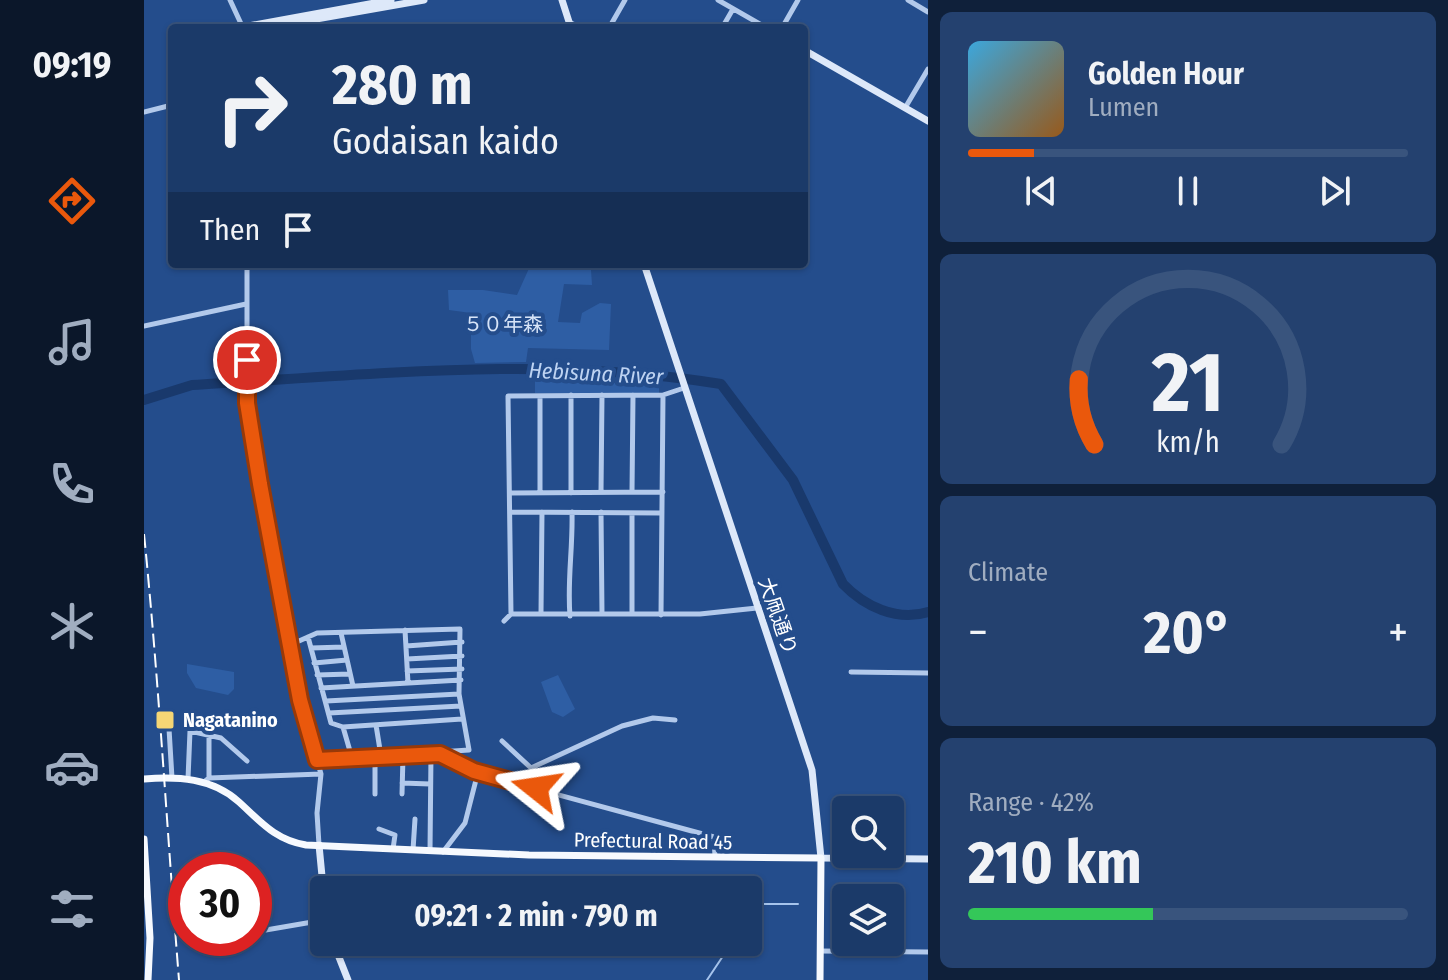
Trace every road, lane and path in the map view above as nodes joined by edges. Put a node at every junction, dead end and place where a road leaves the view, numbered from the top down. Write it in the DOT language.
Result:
graph roads {
  1 [pos="230,0"];
  2 [pos="391,0"];
  3 [pos="424,0"];
  4 [pos="562,0"];
  5 [pos="625,0"];
  6 [pos="718,0"];
  7 [pos="798,0"];
  8 [pos="912,1"];
  9 [pos="727,2"];
  10 [pos="733,9"];
  11 [pos="928,12"];
  12 [pos="241,24"];
  13 [pos="264,24"];
  14 [pos="288,24"];
  15 [pos="570,24"];
  16 [pos="611,24"];
  17 [pos="724,24"];
  18 [pos="760,24"];
  19 [pos="784,24"];
  20 [pos="808,52"];
  21 [pos="928,69"];
  22 [pos="168,106"];
  23 [pos="905,108"];
  24 [pos="144,112"];
  25 [pos="928,121"];
  26 [pos="247,268"];
  27 [pos="645,268"];
  28 [pos="246,304"];
  29 [pos="144,326"];
  30 [pos="684,388"];
  31 [pos="571,395"];
  32 [pos="602,395"];
  33 [pos="633,395"];
  34 [pos="663,395"];
  35 [pos="540,396"];
  36 [pos="601,492"];
  37 [pos="632,492"];
  38 [pos="663,492"];
  39 [pos="510,493"];
  40 [pos="540,493"];
  41 [pos="571,493"];
  42 [pos="510,512"];
  43 [pos="542,512"];
  44 [pos="572,512"];
  45 [pos="601,512"];
  46 [pos="632,513"];
  47 [pos="661,513"];
  48 [pos="757,608"];
  49 [pos="541,613"];
  50 [pos="632,613"];
  51 [pos="511,614"];
  52 [pos="602,614"];
  53 [pos="661,615"];
  54 [pos="570,616"];
  55 [pos="504,621"];
  56 [pos="405,630"];
  57 [pos="341,633"];
  58 [pos="308,637"];
  59 [pos="462,642"];
  60 [pos="290,645"];
  61 [pos="406,646"];
  62 [pos="344,647"];
  63 [pos="311,648"];
  64 [pos="462,656"];
  65 [pos="407,659"];
  66 [pos="347,660"];
  67 [pos="314,663"];
  68 [pos="462,669"];
  69 [pos="407,671"];
  70 [pos="851,672"];
  71 [pos="928,673"];
  72 [pos="350,674"];
  73 [pos="317,675"];
  74 [pos="461,680"];
  75 [pos="408,683"];
  76 [pos="353,686"];
  77 [pos="321,688"];
  78 [pos="459,694"];
  79 [pos="326,701"];
  80 [pos="461,706"];
  81 [pos="168,712"];
  82 [pos="329,713"];
  83 [pos="462,719"];
  84 [pos="675,720"];
  85 [pos="376,725"];
  86 [pos="343,727"];
  87 [pos="209,734"];
  88 [pos="502,741"];
  89 [pos="431,754"];
  90 [pos="440,754"];
  91 [pos="403,756"];
  92 [pos="378,757"];
  93 [pos="352,758"];
  94 [pos="317,760"];
  95 [pos="247,761"];
  96 [pos="478,772"];
  97 [pos="321,774"];
  98 [pos="172,778"];
  99 [pos="144,779"];
  100 [pos="188,779"];
  101 [pos="207,780"];
  102 [pos="402,783"];
  103 [pos="430,784"];
  104 [pos="375,794"];
  105 [pos="402,794"];
  106 [pos="415,819"];
  107 [pos="379,829"];
  108 [pos="144,839"];
  109 [pos="319,845"];
  110 [pos="393,849"];
  111 [pos="413,850"];
  112 [pos="430,851"];
  113 [pos="443,852"];
  114 [pos="715,858"];
  115 [pos="821,858"];
  116 [pos="928,859"];
  117 [pos="322,876"];
  118 [pos="310,922"];
  119 [pos="272,929"];
  120 [pos="820,951"];
  121 [pos="928,952"];
  122 [pos="339,956"];
  123 [pos="148,980"];
  124 [pos="348,980"];
  125 [pos="820,980"];
  1 -- 12 [label="street"];
  2 -- 13 [label="street"];
  3 -- 14 [label="street"];
  4 -- 15 [label="street"];
  5 -- 16 [label="street"];
  6 -- 9 [label="street"];
  7 -- 19 [label="street"];
  8 -- 11 [label="street"];
  9 -- 10 [label="street"];
  10 -- 17 [label="street"];
  10 -- 18 [label="street"];
  20 -- 23 [label="street"];
  21 -- 23 [label="street"];
  22 -- 24 [label="street"];
  23 -- 25 [label="street"];
  26 -- 28 [label="street"];
  27 -- 30 [label="street, 大凧通り"];
  28 -- 29 [label="street"];
  28 -- 60 [label="street"];
  30 -- 34 [label="street"];
  30 -- 48 [label="street, 大凧通り"];
  31 -- 32 [label="street"];
  31 -- 35 [label="street"];
  31 -- 41 [label="street"];
  32 -- 33 [label="street"];
  32 -- 36 [label="street"];
  33 -- 34 [label="street"];
  33 -- 37 [label="street"];
  34 -- 38 [label="street"];
  35 -- 39 [label="street"];
  35 -- 40 [label="street"];
  36 -- 37 [label="street"];
  36 -- 41 [label="street"];
  37 -- 38 [label="street"];
  38 -- 47 [label="street"];
  39 -- 40 [label="street"];
  39 -- 42 [label="street"];
  40 -- 41 [label="street"];
  42 -- 43 [label="street"];
  42 -- 51 [label="street"];
  43 -- 44 [label="street"];
  43 -- 49 [label="street"];
  44 -- 45 [label="street"];
  44 -- 54 [label="street"];
  45 -- 46 [label="street"];
  45 -- 52 [label="street"];
  46 -- 47 [label="street"];
  46 -- 50 [label="street"];
  47 -- 53 [label="street"];
  48 -- 53 [label="street"];
  48 -- 115 [label="street, 大凧通り"];
  49 -- 51 [label="street"];
  49 -- 54 [label="street"];
  50 -- 52 [label="street"];
  50 -- 53 [label="street"];
  51 -- 55 [label="street"];
  52 -- 54 [label="street"];
  56 -- 57 [label="street"];
  56 -- 59 [label="street"];
  56 -- 61 [label="street"];
  57 -- 58 [label="street"];
  57 -- 62 [label="street"];
  58 -- 60 [label="street"];
  58 -- 63 [label="street"];
  59 -- 61 [label="street"];
  59 -- 64 [label="street"];
  60 -- 94 [label="street"];
  61 -- 65 [label="street"];
  62 -- 63 [label="street"];
  62 -- 66 [label="street"];
  63 -- 67 [label="street"];
  64 -- 65 [label="street"];
  64 -- 68 [label="street"];
  65 -- 69 [label="street"];
  66 -- 67 [label="street"];
  66 -- 72 [label="street"];
  67 -- 73 [label="street"];
  68 -- 69 [label="street"];
  68 -- 74 [label="street"];
  69 -- 75 [label="street"];
  70 -- 71 [label="street"];
  72 -- 73 [label="street"];
  72 -- 76 [label="street"];
  73 -- 77 [label="street"];
  74 -- 75 [label="street"];
  74 -- 78 [label="street"];
  75 -- 76 [label="street"];
  76 -- 77 [label="street"];
  77 -- 79 [label="street"];
  78 -- 79 [label="street"];
  78 -- 80 [label="street"];
  79 -- 82 [label="street"];
  80 -- 82 [label="street"];
  80 -- 83 [label="street"];
  81 -- 98 [label="street"];
  82 -- 86 [label="street"];
  83 -- 85 [label="street"];
  83 -- 90 [label="street"];
  84 -- 88 [label="street"];
  85 -- 86 [label="street"];
  85 -- 92 [label="street"];
  86 -- 93 [label="street"];
  87 -- 95 [label="street"];
  87 -- 100 [label="street"];
  87 -- 101 [label="street"];
  89 -- 90 [label="street"];
  89 -- 91 [label="street"];
  89 -- 103 [label="street"];
  90 -- 96 [label="street"];
  91 -- 92 [label="street"];
  91 -- 102 [label="street"];
  92 -- 93 [label="street"];
  92 -- 104 [label="street"];
  93 -- 94 [label="street"];
  94 -- 97 [label="street"];
  96 -- 113 [label="street"];
  96 -- 114 [label="street"];
  97 -- 101 [label="street"];
  97 -- 109 [label="street"];
  98 -- 99 [label="main road, Prefectural Road 45"];
  98 -- 100 [label="main road, Prefectural Road 45"];
  100 -- 101 [label="main road, Prefectural Road 45"];
  101 -- 109 [label="main road, Prefectural Road 45"];
  102 -- 103 [label="street"];
  102 -- 105 [label="street"];
  103 -- 112 [label="street"];
  106 -- 111 [label="street"];
  107 -- 110 [label="street"];
  108 -- 123 [label="main road"];
  109 -- 110 [label="main road, Prefectural Road 45"];
  109 -- 117 [label="street"];
  110 -- 111 [label="main road, Prefectural Road 45"];
  111 -- 112 [label="main road, Prefectural Road 45"];
  112 -- 113 [label="main road, Prefectural Road 45"];
  113 -- 114 [label="main road, Prefectural Road 45"];
  114 -- 115 [label="main road, Prefectural Road 45"];
  115 -- 116 [label="street"];
  115 -- 120 [label="main road"];
  118 -- 119 [label="street"];
  120 -- 121 [label="street"];
  120 -- 125 [label="main road"];
  122 -- 124 [label="street"];
}
